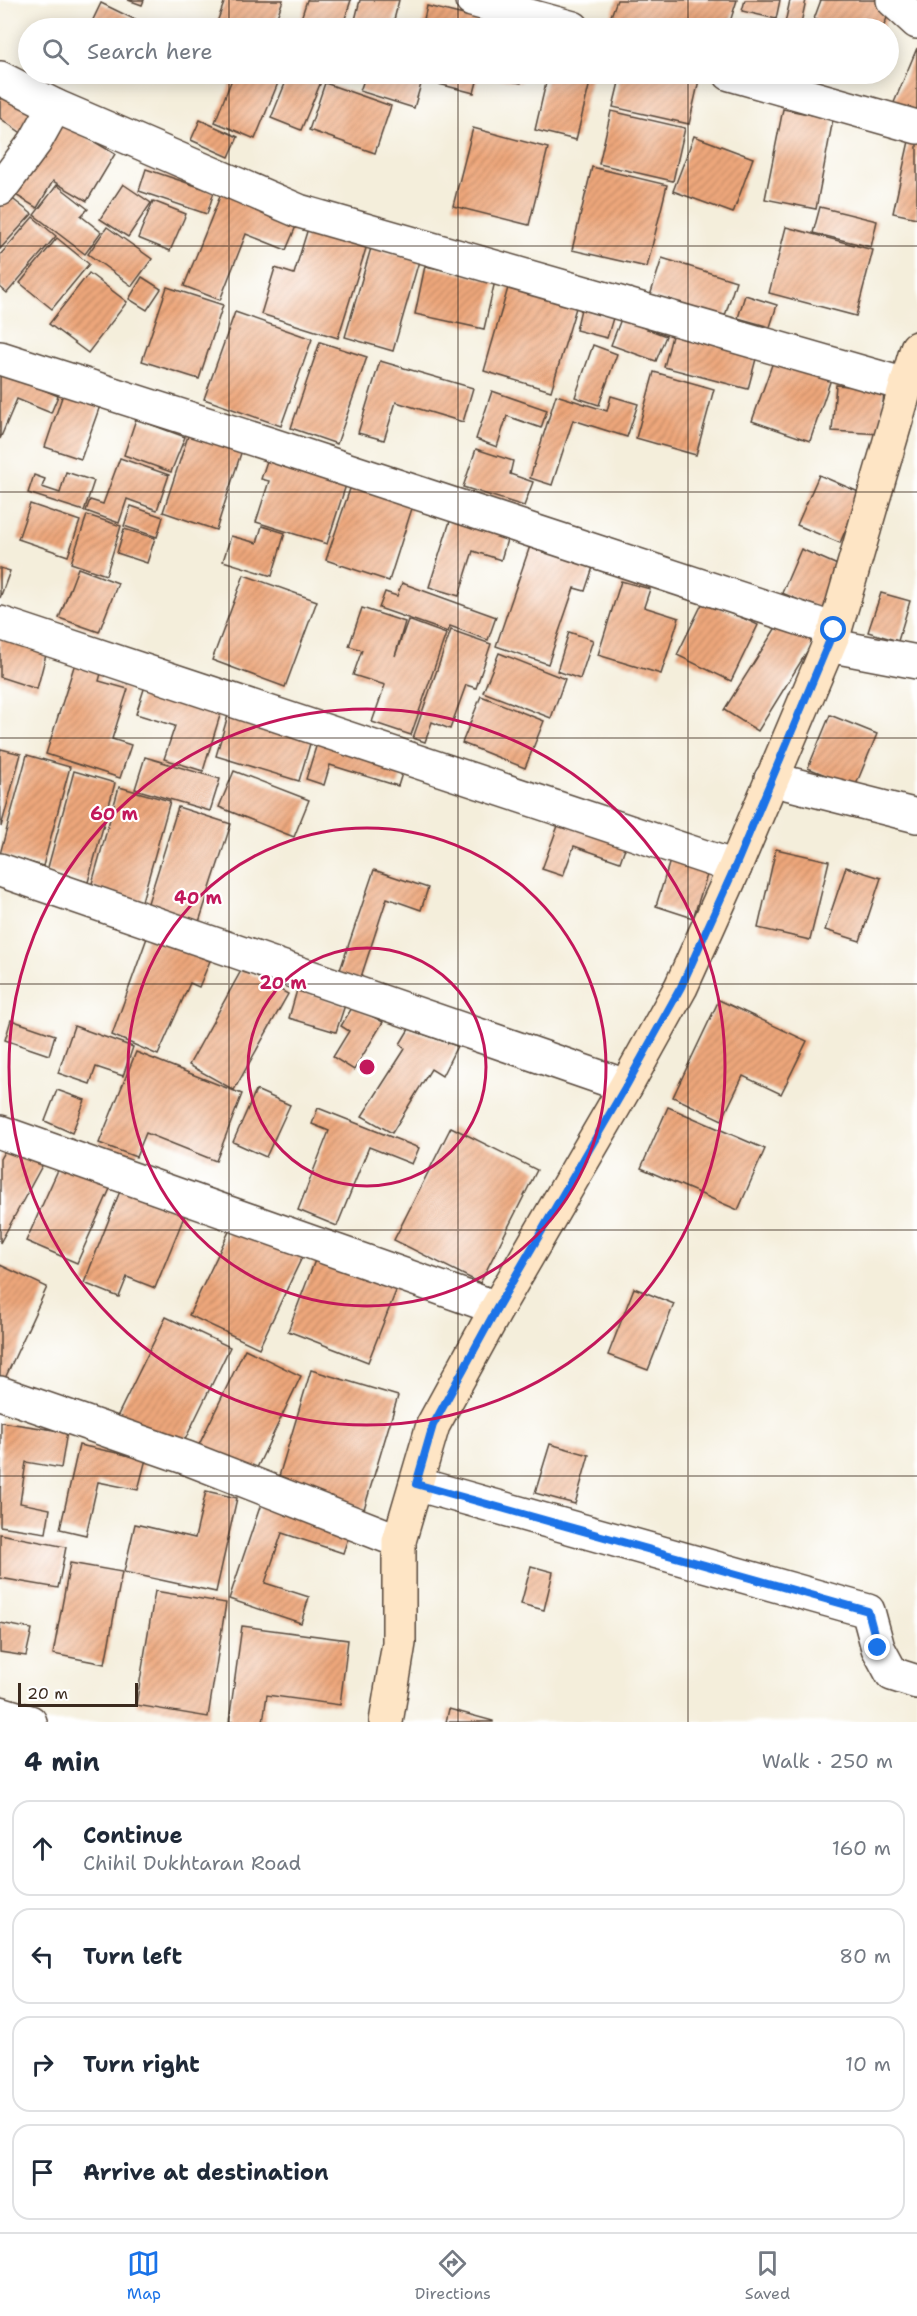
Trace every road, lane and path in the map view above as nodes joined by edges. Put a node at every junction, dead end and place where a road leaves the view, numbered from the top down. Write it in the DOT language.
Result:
graph roads {
  1 [pos="472,0"];
  2 [pos="893,0"];
  3 [pos="537,18"];
  4 [pos="917,22"];
  5 [pos="0,78"];
  6 [pos="765,84"];
  7 [pos="55,106"];
  8 [pos="917,127"];
  9 [pos="0,189"];
  10 [pos="917,348"];
  11 [pos="0,358"];
  12 [pos="906,385"];
  13 [pos="0,623"];
  14 [pos="831,638"];
  15 [pos="917,662"];
  16 [pos="771,779"];
  17 [pos="917,816"];
  18 [pos="735,867"];
  19 [pos="0,870"];
  20 [pos="626,1086"];
  21 [pos="0,1132"];
  22 [pos="497,1308"];
  23 [pos="0,1393"];
  24 [pos="416,1484"];
  25 [pos="399,1541"];
  26 [pos="917,1682"];
  27 [pos="0,1713"];
  28 [pos="30,1722"];
  29 [pos="386,1722"];
  1 -- 3 [label="street"];
  2 -- 4 [label="street"];
  5 -- 7 [label="street"];
  6 -- 8 [label="street"];
  7 -- 9 [label="street"];
  7 -- 12 [label="street"];
  10 -- 12 [label="street"];
  11 -- 14 [label="street"];
  12 -- 14 [label="street"];
  13 -- 18 [label="street"];
  14 -- 15 [label="street"];
  14 -- 16 [label="street"];
  16 -- 17 [label="street"];
  16 -- 18 [label="street"];
  18 -- 20 [label="street"];
  19 -- 20 [label="street"];
  20 -- 22 [label="street"];
  21 -- 22 [label="street"];
  22 -- 24 [label="street"];
  23 -- 25 [label="street"];
  24 -- 25 [label="street"];
  24 -- 26 [label="street"];
  25 -- 29 [label="street"];
  27 -- 28 [label="street"];
}
